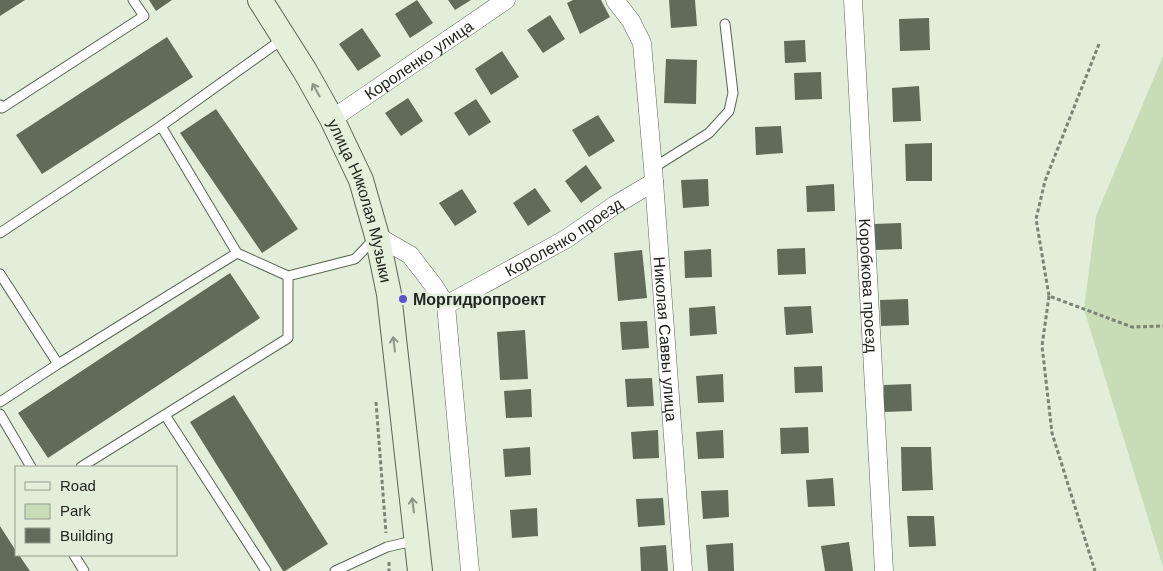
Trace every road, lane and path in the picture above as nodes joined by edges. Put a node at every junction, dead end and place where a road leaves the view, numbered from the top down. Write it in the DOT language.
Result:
graph roads {
  1 [pos="133,0"];
  2 [pos="260,0"];
  3 [pos="506,0"];
  4 [pos="615,0"];
  5 [pos="854,0"];
  6 [pos="726,24"];
  7 [pos="284,38"];
  8 [pos="1099,44"];
  9 [pos="0,105"];
  10 [pos="332,119"];
  11 [pos="161,126"];
  12 [pos="654,175"];
  13 [pos="0,233"];
  14 [pos="377,236"];
  15 [pos="237,253"];
  16 [pos="0,274"];
  17 [pos="288,276"];
  18 [pos="1049,296"];
  19 [pos="446,305"];
  20 [pos="1163,326"];
  21 [pos="58,364"];
  22 [pos="376,401"];
  23 [pos="0,402"];
  24 [pos="0,414"];
  25 [pos="165,415"];
  26 [pos="29,466"];
  27 [pos="83,466"];
  28 [pos="417,540"];
  29 [pos="388,547"];
  30 [pos="75,556"];
  31 [pos="356,567"];
  32 [pos="84,571"];
  33 [pos="266,571"];
  34 [pos="335,571"];
  35 [pos="389,571"];
  36 [pos="420,571"];
  37 [pos="470,571"];
  38 [pos="684,571"];
  39 [pos="884,571"];
  40 [pos="1095,571"];
  1 -- 9 [label="lane"];
  2 -- 7 [label="main road, улица Николая Музыки"];
  3 -- 10 [label="street, Короленко улица"];
  4 -- 12 [label="street, Николая Саввы улица"];
  5 -- 39 [label="street, Коробкова проезд"];
  6 -- 12 [label="lane"];
  10 -- 7 [label="main road, улица Николая Музыки, one-way"];
  7 -- 11 [label="lane"];
  8 -- 18 [label="path"];
  10 -- 14 [label="main road, улица Николая Музыки"];
  11 -- 13 [label="lane"];
  11 -- 15 [label="lane"];
  12 -- 19 [label="street, Короленко проезд"];
  12 -- 38 [label="street, Николая Саввы улица"];
  14 -- 17 [label="lane"];
  14 -- 19 [label="street"];
  28 -- 14 [label="main road, улица Николая Музыки, one-way"];
  15 -- 17 [label="lane"];
  15 -- 21 [label="lane"];
  16 -- 21 [label="lane"];
  17 -- 25 [label="lane"];
  18 -- 20 [label="path"];
  18 -- 40 [label="path"];
  19 -- 37 [label="street"];
  21 -- 23 [label="lane"];
  22 -- 29 [label="path"];
  24 -- 26 [label="lane"];
  25 -- 27 [label="lane"];
  25 -- 33 [label="lane"];
  28 -- 29 [label="lane"];
  28 -- 36 [label="main road, улица Николая Музыки"];
  29 -- 31 [label="lane"];
  29 -- 35 [label="path"];
  30 -- 32 [label="lane"];
  31 -- 34 [label="lane"];
}
